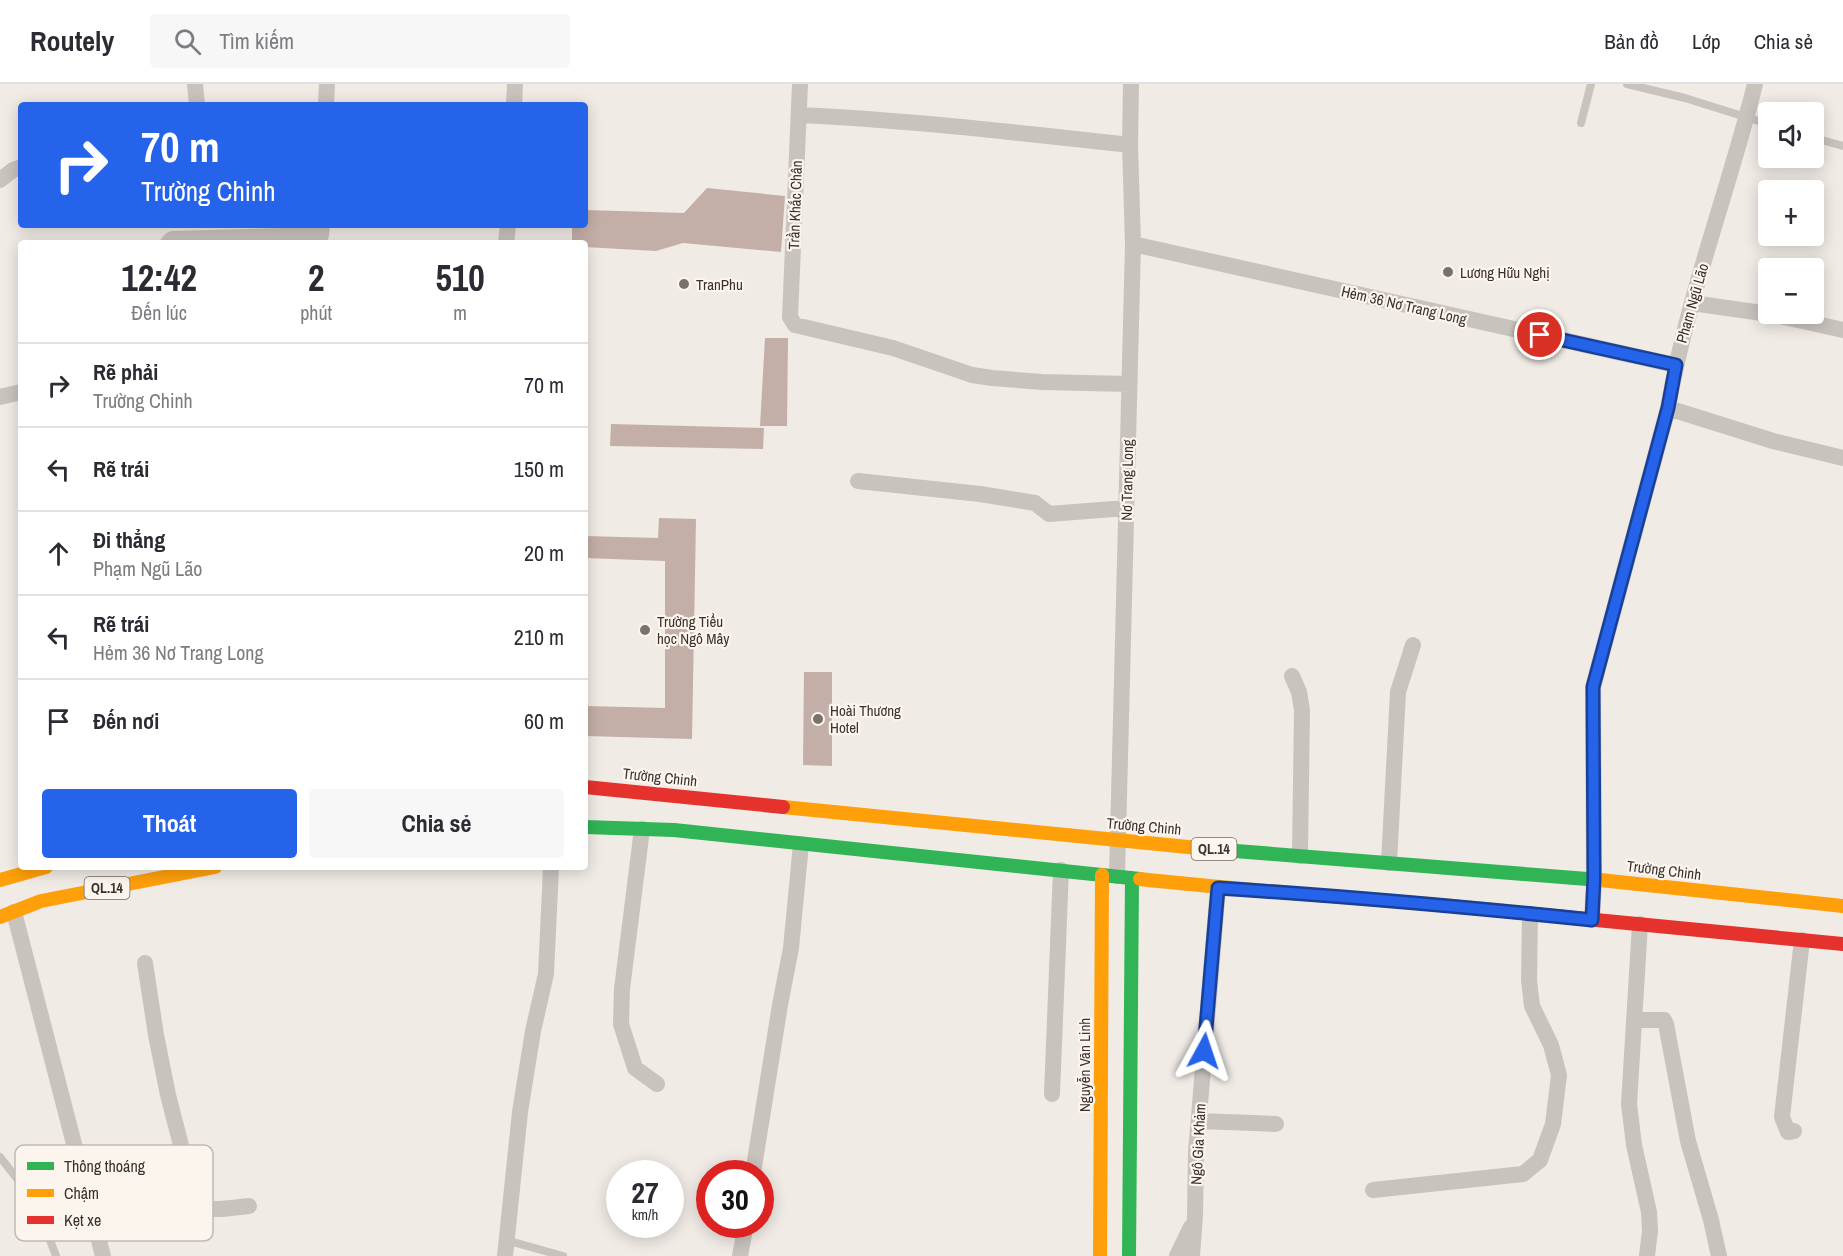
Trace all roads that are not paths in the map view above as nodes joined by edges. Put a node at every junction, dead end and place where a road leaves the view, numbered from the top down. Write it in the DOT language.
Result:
graph roads {
  1 [pos="195,84"];
  2 [pos="327,84"];
  3 [pos="515,84"];
  4 [pos="800,84"];
  5 [pos="1131,84"];
  6 [pos="1591,84"];
  7 [pos="1627,84"];
  8 [pos="1755,84"];
  9 [pos="197,102"];
  10 [pos="326,102"];
  11 [pos="514,102"];
  12 [pos="799,115"];
  13 [pos="1746,118"];
  14 [pos="1758,121"];
  15 [pos="1581,123"];
  16 [pos="1824,141"];
  17 [pos="1130,145"];
  18 [pos="1843,146"];
  19 [pos="18,168"];
  20 [pos="0,180"];
  21 [pos="322,228"];
  22 [pos="212,235"];
  23 [pos="171,240"];
  24 [pos="1133,244"];
  25 [pos="1692,303"];
  26 [pos="1843,330"];
  27 [pos="1676,365"];
  28 [pos="1129,384"];
  29 [pos="18,393"];
  30 [pos="0,397"];
  31 [pos="1668,408"];
  32 [pos="1843,458"];
  33 [pos="858,481"];
  34 [pos="1126,508"];
  35 [pos="1413,645"];
  36 [pos="1292,676"];
  37 [pos="588,787"];
  38 [pos="588,827"];
  39 [pos="642,829"];
  40 [pos="1118,840"];
  41 [pos="801,844"];
  42 [pos="1300,856"];
  43 [pos="1389,863"];
  44 [pos="35,870"];
  45 [pos="201,870"];
  46 [pos="551,870"];
  47 [pos="1061,870"];
  48 [pos="1117,876"];
  49 [pos="1594,879"];
  50 [pos="0,880"];
  51 [pos="1218,888"];
  52 [pos="1843,906"];
  53 [pos="7,914"];
  54 [pos="1530,914"];
  55 [pos="1592,920"];
  56 [pos="1640,924"];
  57 [pos="1802,940"];
  58 [pos="1843,944"];
  59 [pos="145,963"];
  60 [pos="1634,1020"];
  61 [pos="657,1084"];
  62 [pos="1052,1094"];
  63 [pos="1199,1121"];
  64 [pos="1276,1124"];
  65 [pos="1794,1131"];
  66 [pos="72,1145"];
  67 [pos="181,1145"];
  68 [pos="0,1157"];
  69 [pos="755,1160"];
  70 [pos="15,1176"];
  71 [pos="1373,1190"];
  72 [pos="249,1206"];
  73 [pos="213,1208"];
  74 [pos="1195,1216"];
  75 [pos="743,1238"];
  76 [pos="50,1241"];
  77 [pos="99,1241"];
  78 [pos="505,1248"];
  79 [pos="56,1256"];
  80 [pos="103,1256"];
  81 [pos="563,1256"];
  82 [pos="740,1256"];
  83 [pos="1100,1256"];
  84 [pos="1129,1256"];
  85 [pos="1177,1256"];
  86 [pos="1192,1256"];
  87 [pos="1647,1256"];
  88 [pos="1719,1256"];
  1 -- 9 [label="street"];
  2 -- 10 [label="street"];
  3 -- 11 [label="street"];
  4 -- 12 [label="street, Trần Khắc Chân"];
  5 -- 17 [label="street, Nơ Trang Long"];
  6 -- 15 [label="lane"];
  7 -- 13 [label="lane"];
  8 -- 13 [label="street, Phạm Ngũ Lão"];
  12 -- 17 [label="street"];
  12 -- 28 [label="street, Trần Khắc Chân"];
  13 -- 14 [label="lane"];
  13 -- 25 [label="street, Phạm Ngũ Lão"];
  16 -- 18 [label="lane"];
  17 -- 24 [label="street, Nơ Trang Long"];
  19 -- 20 [label="street"];
  21 -- 22 [label="street"];
  22 -- 23 [label="street"];
  24 -- 27 [label="street, Hẻm 36 Nơ Trang Long"];
  24 -- 28 [label="street, Nơ Trang Long"];
  25 -- 26 [label="street"];
  25 -- 27 [label="street, Phạm Ngũ Lão"];
  27 -- 31 [label="street, Phạm Ngũ Lão"];
  28 -- 34 [label="street, Nơ Trang Long"];
  29 -- 30 [label="street"];
  31 -- 32 [label="street"];
  31 -- 49 [label="street, Phạm Ngũ Lão"];
  33 -- 34 [label="street"];
  34 -- 40 [label="street, Nơ Trang Long"];
  35 -- 43 [label="street"];
  36 -- 42 [label="street"];
  37 -- 40 [label="main road, Trường Chinh / QL.14"];
  38 -- 39 [label="main road"];
  39 -- 41 [label="main road"];
  39 -- 61 [label="street"];
  40 -- 42 [label="main road, Trường Chinh / QL.14"];
  40 -- 48 [label="street, Nơ Trang Long"];
  41 -- 47 [label="main road"];
  41 -- 69 [label="street"];
  42 -- 43 [label="main road, Trường Chinh / QL.14"];
  43 -- 49 [label="main road, Trường Chinh / QL.14"];
  44 -- 50 [label="main road"];
  45 -- 53 [label="main road, QL.14"];
  46 -- 78 [label="street"];
  47 -- 48 [label="main road"];
  47 -- 62 [label="street"];
  48 -- 51 [label="main road"];
  48 -- 83 [label="main road, Nguyễn Văn Linh"];
  48 -- 84 [label="main road"];
  49 -- 52 [label="main road, Trường Chinh / QL.14"];
  49 -- 55 [label="street, Phạm Ngũ Lão"];
  51 -- 54 [label="main road"];
  51 -- 63 [label="street, Ngô Gia Khảm"];
  53 -- 66 [label="street"];
  54 -- 55 [label="main road"];
  54 -- 71 [label="street"];
  55 -- 56 [label="main road"];
  56 -- 57 [label="main road"];
  56 -- 60 [label="street"];
  57 -- 58 [label="main road"];
  57 -- 65 [label="street"];
  59 -- 67 [label="street"];
  60 -- 87 [label="street"];
  60 -- 88 [label="street"];
  63 -- 64 [label="street"];
  63 -- 74 [label="street, Ngô Gia Khảm"];
  68 -- 70 [label="lane"];
  72 -- 73 [label="street"];
  74 -- 85 [label="street"];
  74 -- 86 [label="street, Ngô Gia Khảm"];
  75 -- 82 [label="street"];
  76 -- 79 [label="lane"];
  77 -- 80 [label="street"];
  78 -- 81 [label="lane"];
}
